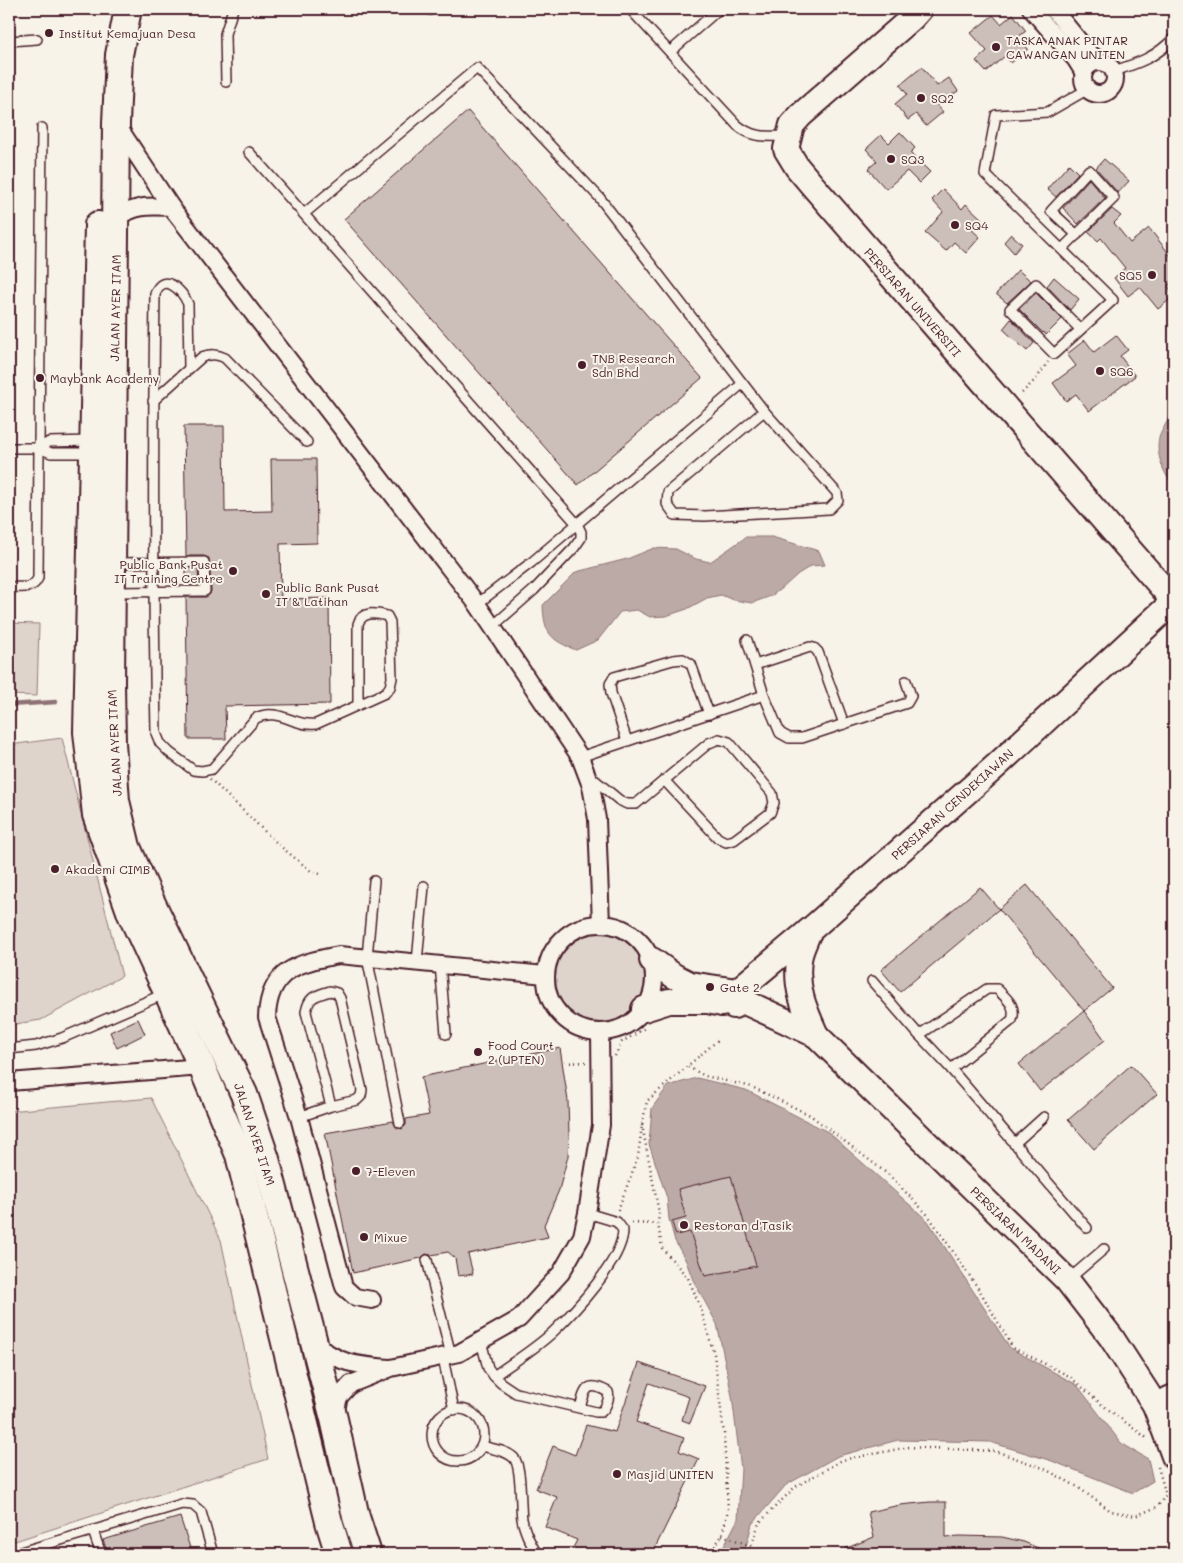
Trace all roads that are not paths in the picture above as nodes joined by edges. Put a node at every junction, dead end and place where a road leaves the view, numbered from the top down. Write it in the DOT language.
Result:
graph roads {
  1 [pos="111,9"];
  2 [pos="128,9"];
  3 [pos="233,9"];
  4 [pos="630,9"];
  5 [pos="719,9"];
  6 [pos="920,9"];
  7 [pos="1031,9"];
  8 [pos="1052,9"];
  9 [pos="1174,38"];
  10 [pos="37,40"];
  11 [pos="9,41"];
  12 [pos="670,52"];
  13 [pos="1108,66"];
  14 [pos="1086,81"];
  15 [pos="226,82"];
  16 [pos="116,123"];
  17 [pos="42,128"];
  18 [pos="790,136"];
  19 [pos="249,152"];
  20 [pos="171,207"];
  21 [pos="305,213"];
  22 [pos="116,217"];
  23 [pos="1076,236"];
  24 [pos="1062,249"];
  25 [pos="1080,329"];
  26 [pos="190,368"];
  27 [pos="742,384"];
  28 [pos="154,401"];
  29 [pos="764,411"];
  30 [pos="307,442"];
  31 [pos="93,447"];
  32 [pos="9,448"];
  33 [pos="39,448"];
  34 [pos="577,524"];
  35 [pos="112,563"];
  36 [pos="154,563"];
  37 [pos="1148,572"];
  38 [pos="1174,578"];
  39 [pos="9,587"];
  40 [pos="153,591"];
  41 [pos="112,592"];
  42 [pos="1174,601"];
  43 [pos="477,604"];
  44 [pos="492,627"];
  45 [pos="1136,636"];
  46 [pos="748,640"];
  47 [pos="755,665"];
  48 [pos="906,681"];
  49 [pos="764,694"];
  50 [pos="358,705"];
  51 [pos="709,714"];
  52 [pos="844,724"];
  53 [pos="626,741"];
  54 [pos="580,757"];
  55 [pos="586,774"];
  56 [pos="664,780"];
  57 [pos="374,880"];
  58 [pos="424,886"];
  59 [pos="601,924"];
  60 [pos="809,930"];
  61 [pos="367,957"];
  62 [pos="652,960"];
  63 [pos="417,962"];
  64 [pos="440,964"];
  65 [pos="545,975"];
  66 [pos="872,981"];
  67 [pos="167,992"];
  68 [pos="739,1000"];
  69 [pos="648,1016"];
  70 [pos="600,1032"];
  71 [pos="446,1034"];
  72 [pos="816,1035"];
  73 [pos="919,1035"];
  74 [pos="9,1049"];
  75 [pos="202,1067"];
  76 [pos="951,1069"];
  77 [pos="9,1082"];
  78 [pos="331,1106"];
  79 [pos="299,1117"];
  80 [pos="1044,1117"];
  81 [pos="400,1123"];
  82 [pos="1014,1144"];
  83 [pos="588,1214"];
  84 [pos="1087,1228"];
  85 [pos="1104,1248"];
  86 [pos="427,1260"];
  87 [pos="1066,1280"];
  88 [pos="372,1300"];
  89 [pos="481,1340"];
  90 [pos="313,1343"];
  91 [pos="447,1357"];
  92 [pos="391,1368"];
  93 [pos="494,1376"];
  94 [pos="1165,1401"];
  95 [pos="580,1408"];
  96 [pos="454,1410"];
  97 [pos="334,1419"];
  98 [pos="482,1446"];
  99 [pos="1165,1458"];
  100 [pos="93,1531"];
  101 [pos="14,1554"];
  102 [pos="101,1554"];
  103 [pos="213,1554"];
  104 [pos="339,1554"];
  105 [pos="368,1554"];
  106 [pos="538,1554"];
  1 -- 31 [label="main road, JALAN AYER ITAM"];
  2 -- 16 [label="main road, JALAN AYER ITAM"];
  3 -- 15 [label="lane"];
  4 -- 12 [label="lane"];
  5 -- 12 [label="lane"];
  6 -- 18 [label="street"];
  7 -- 14 [label="street"];
  8 -- 13 [label="street"];
  9 -- 13 [label="lane"];
  10 -- 11 [label="lane"];
  12 -- 18 [label="lane"];
  13 -- 14 [label="street"];
  13 -- 14 [label="street"];
  14 -- 24 [label="lane"];
  16 -- 20 [label="street"];
  16 -- 22 [label="main road, JALAN AYER ITAM"];
  17 -- 33 [label="lane"];
  18 -- 37 [label="street, PERSIARAN UNIVERSITI"];
  19 -- 21 [label="lane"];
  20 -- 22 [label="street"];
  20 -- 43 [label="street"];
  21 -- 27 [label="lane"];
  21 -- 34 [label="lane"];
  22 -- 35 [label="main road, JALAN AYER ITAM"];
  23 -- 23 [label="lane"];
  23 -- 24 [label="lane"];
  24 -- 25 [label="lane"];
  25 -- 25 [label="lane"];
  26 -- 28 [label="lane"];
  26 -- 28 [label="lane"];
  26 -- 30 [label="lane"];
  27 -- 29 [label="lane"];
  27 -- 34 [label="lane"];
  28 -- 36 [label="lane"];
  29 -- 29 [label="lane"];
  31 -- 33 [label="lane"];
  31 -- 67 [label="main road, JALAN AYER ITAM"];
  32 -- 33 [label="lane"];
  33 -- 39 [label="lane"];
  34 -- 43 [label="lane"];
  34 -- 44 [label="lane"];
  35 -- 36 [label="lane"];
  35 -- 41 [label="main road, JALAN AYER ITAM"];
  36 -- 40 [label="lane"];
  36 -- 40 [label="lane"];
  37 -- 38 [label="street"];
  37 -- 42 [label="street, PERSIARAN UNIVERSITI"];
  37 -- 45 [label="street"];
  40 -- 41 [label="lane"];
  40 -- 50 [label="lane"];
  41 -- 90 [label="main road, JALAN AYER ITAM"];
  42 -- 45 [label="street, PERSIARAN CENDEKIAWAN"];
  43 -- 44 [label="street"];
  44 -- 54 [label="street"];
  45 -- 60 [label="street, PERSIARAN CENDEKIAWAN"];
  46 -- 47 [label="lane"];
  47 -- 49 [label="lane"];
  47 -- 52 [label="lane"];
  48 -- 52 [label="lane"];
  49 -- 51 [label="lane"];
  49 -- 52 [label="lane"];
  50 -- 50 [label="lane"];
  51 -- 53 [label="lane"];
  51 -- 53 [label="lane"];
  53 -- 54 [label="lane"];
  54 -- 55 [label="street"];
  55 -- 56 [label="lane"];
  55 -- 59 [label="street"];
  56 -- 56 [label="lane"];
  57 -- 61 [label="lane"];
  58 -- 63 [label="lane"];
  59 -- 62 [label="street"];
  59 -- 65 [label="street"];
  60 -- 68 [label="street, PERSIARAN CENDEKIAWAN"];
  60 -- 72 [label="street"];
  61 -- 63 [label="street"];
  61 -- 79 [label="street"];
  61 -- 81 [label="lane"];
  62 -- 68 [label="street"];
  62 -- 69 [label="street"];
  63 -- 64 [label="street"];
  64 -- 65 [label="street"];
  64 -- 71 [label="lane"];
  65 -- 70 [label="street"];
  66 -- 73 [label="lane"];
  67 -- 74 [label="lane"];
  67 -- 75 [label="main road, JALAN AYER ITAM"];
  68 -- 69 [label="street"];
  68 -- 72 [label="street"];
  69 -- 70 [label="street"];
  70 -- 83 [label="street"];
  72 -- 87 [label="street, PERSIARAN MADANI"];
  73 -- 76 [label="lane"];
  73 -- 76 [label="lane"];
  75 -- 77 [label="street"];
  75 -- 104 [label="main road, JALAN AYER ITAM"];
  76 -- 82 [label="lane"];
  78 -- 78 [label="lane"];
  78 -- 79 [label="lane"];
  79 -- 88 [label="street"];
  80 -- 82 [label="lane"];
  82 -- 84 [label="lane"];
  83 -- 89 [label="street"];
  83 -- 93 [label="lane"];
  85 -- 87 [label="lane"];
  86 -- 91 [label="lane"];
  87 -- 94 [label="street, PERSIARAN MADANI"];
  89 -- 91 [label="street"];
  89 -- 93 [label="lane"];
  90 -- 92 [label="street"];
  90 -- 97 [label="main road, JALAN AYER ITAM"];
  91 -- 92 [label="street"];
  91 -- 96 [label="lane"];
  92 -- 97 [label="street"];
  93 -- 95 [label="lane"];
  94 -- 99 [label="street, PERSIARAN MADANI"];
  96 -- 98 [label="lane"];
  96 -- 98 [label="lane"];
  97 -- 105 [label="main road, JALAN AYER ITAM"];
  98 -- 106 [label="lane"];
  100 -- 101 [label="lane"];
  100 -- 102 [label="lane"];
  100 -- 103 [label="lane"];
}
